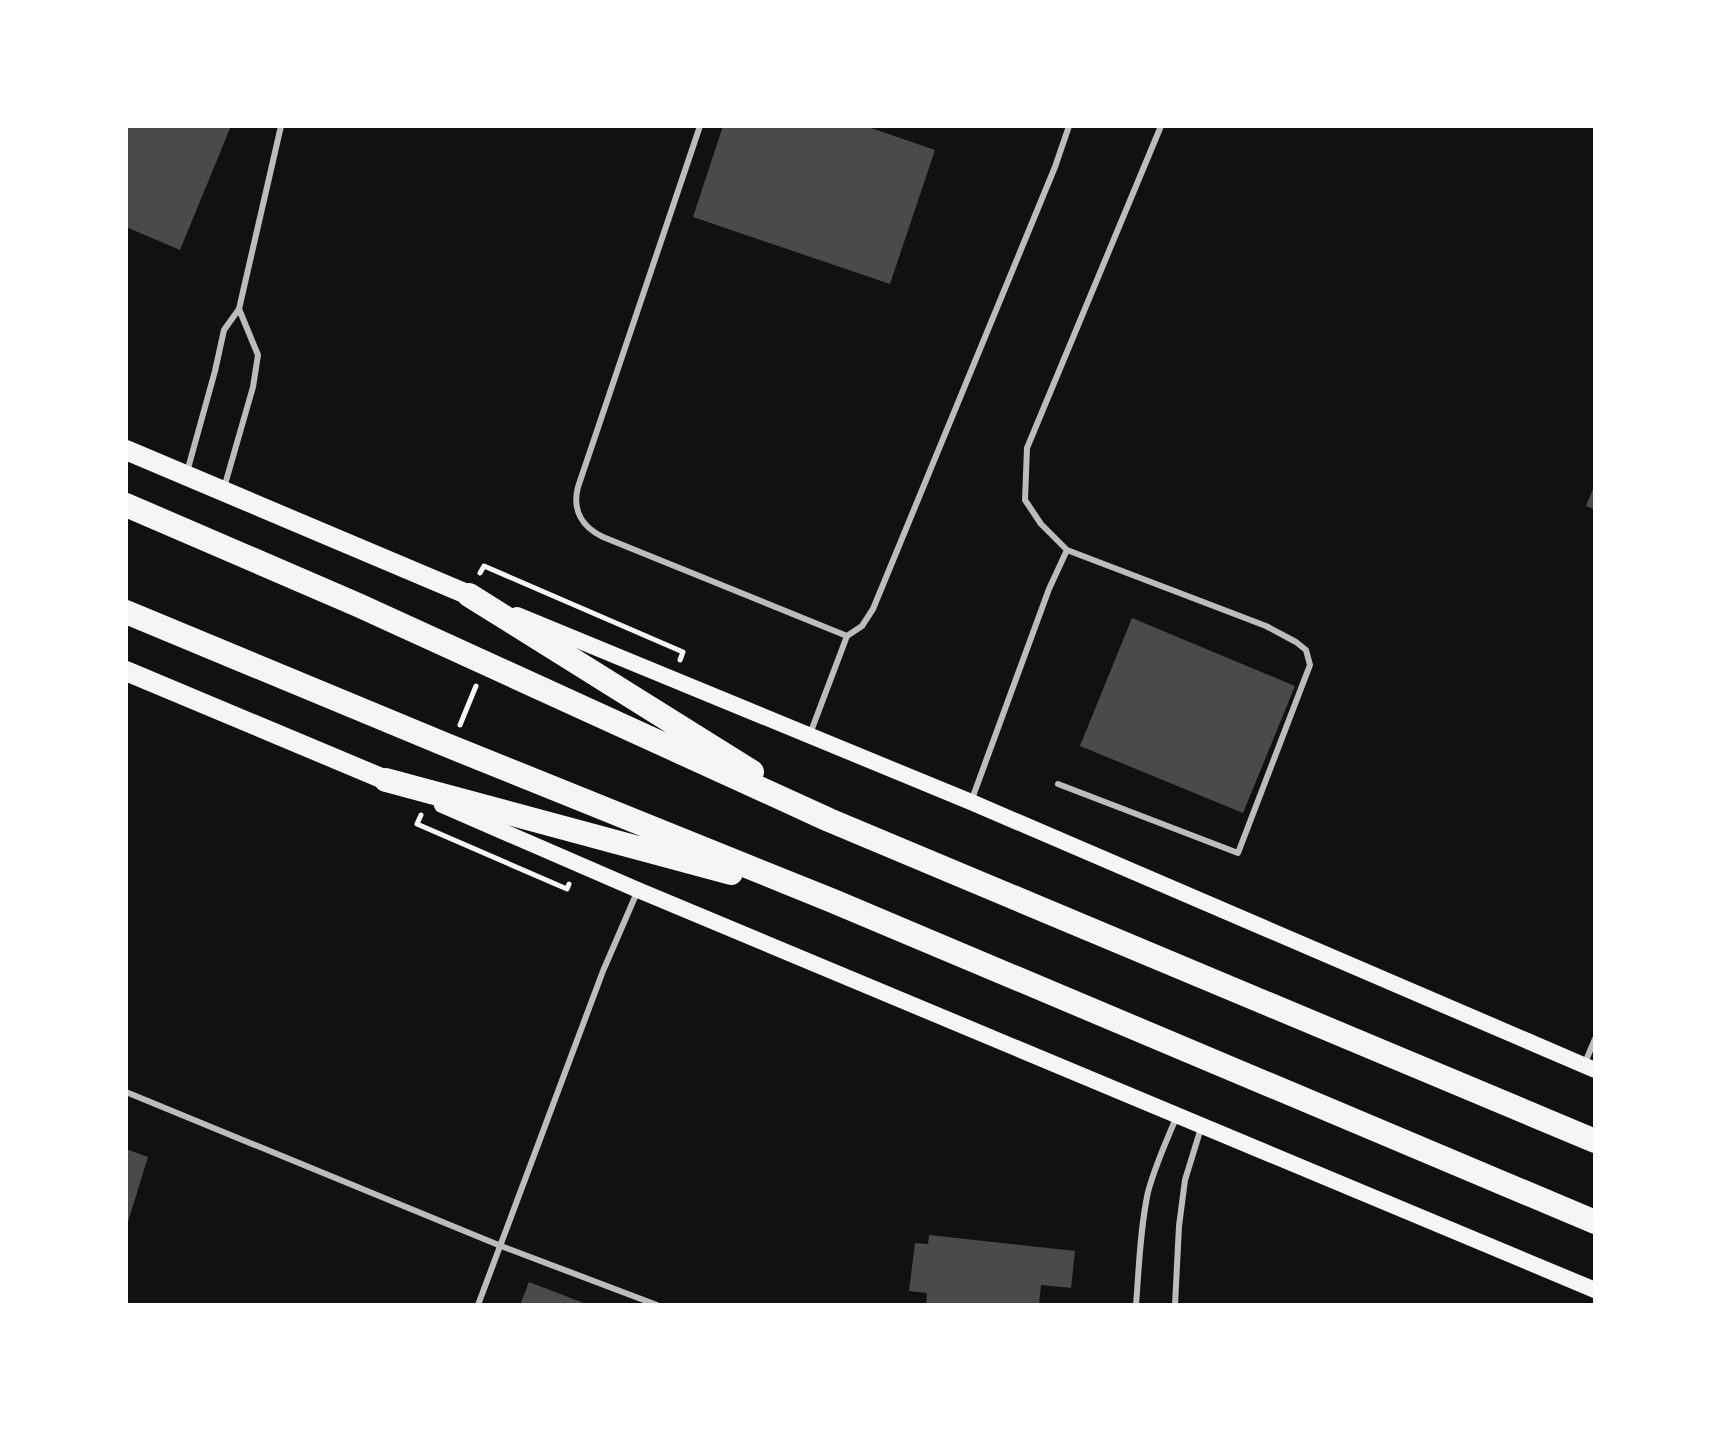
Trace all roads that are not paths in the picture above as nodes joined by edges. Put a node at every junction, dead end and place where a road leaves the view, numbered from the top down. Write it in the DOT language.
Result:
graph roads {
  1 [pos="281,126"];
  2 [pos="700,126"];
  3 [pos="1069,126"];
  4 [pos="1161,126"];
  5 [pos="239,309"];
  6 [pos="126,450"];
  7 [pos="186,476"];
  8 [pos="223,491"];
  9 [pos="126,505"];
  10 [pos="1067,550"];
  11 [pos="469,595"];
  12 [pos="126,612"];
  13 [pos="847,636"];
  14 [pos="126,671"];
  15 [pos="810,734"];
  16 [pos="386,780"];
  17 [pos="1058,784"];
  18 [pos="971,802"];
  19 [pos="829,820"];
  20 [pos="638,890"];
  21 [pos="833,901"];
  22 [pos="1595,1039"];
  23 [pos="1589,1067"];
  24 [pos="126,1092"];
  25 [pos="1177,1116"];
  26 [pos="1202,1126"];
  27 [pos="1595,1141"];
  28 [pos="1595,1222"];
  29 [pos="501,1246"];
  30 [pos="1595,1290"];
  31 [pos="478,1305"];
  32 [pos="657,1305"];
  33 [pos="1136,1305"];
  34 [pos="1175,1305"];
  1 -- 5 [label="lane"];
  2 -- 13 [label="lane"];
  3 -- 13 [label="lane"];
  4 -- 10 [label="lane"];
  5 -- 7 [label="lane"];
  5 -- 8 [label="lane"];
  6 -- 7 [label="main road"];
  7 -- 8 [label="main road"];
  8 -- 11 [label="main road"];
  9 -- 19 [label="highway"];
  10 -- 17 [label="lane"];
  10 -- 18 [label="lane"];
  11 -- 15 [label="main road"];
  11 -- 19 [label="highway"];
  12 -- 21 [label="highway"];
  13 -- 15 [label="lane"];
  14 -- 16 [label="main road"];
  15 -- 18 [label="main road"];
  16 -- 20 [label="main road"];
  16 -- 21 [label="highway"];
  18 -- 23 [label="main road"];
  19 -- 27 [label="highway"];
  20 -- 25 [label="main road"];
  20 -- 29 [label="lane"];
  21 -- 28 [label="highway"];
  22 -- 23 [label="lane"];
  24 -- 29 [label="lane"];
  25 -- 26 [label="main road"];
  25 -- 33 [label="lane"];
  26 -- 30 [label="main road"];
  26 -- 34 [label="lane"];
  29 -- 31 [label="lane"];
  29 -- 32 [label="lane"];
}
